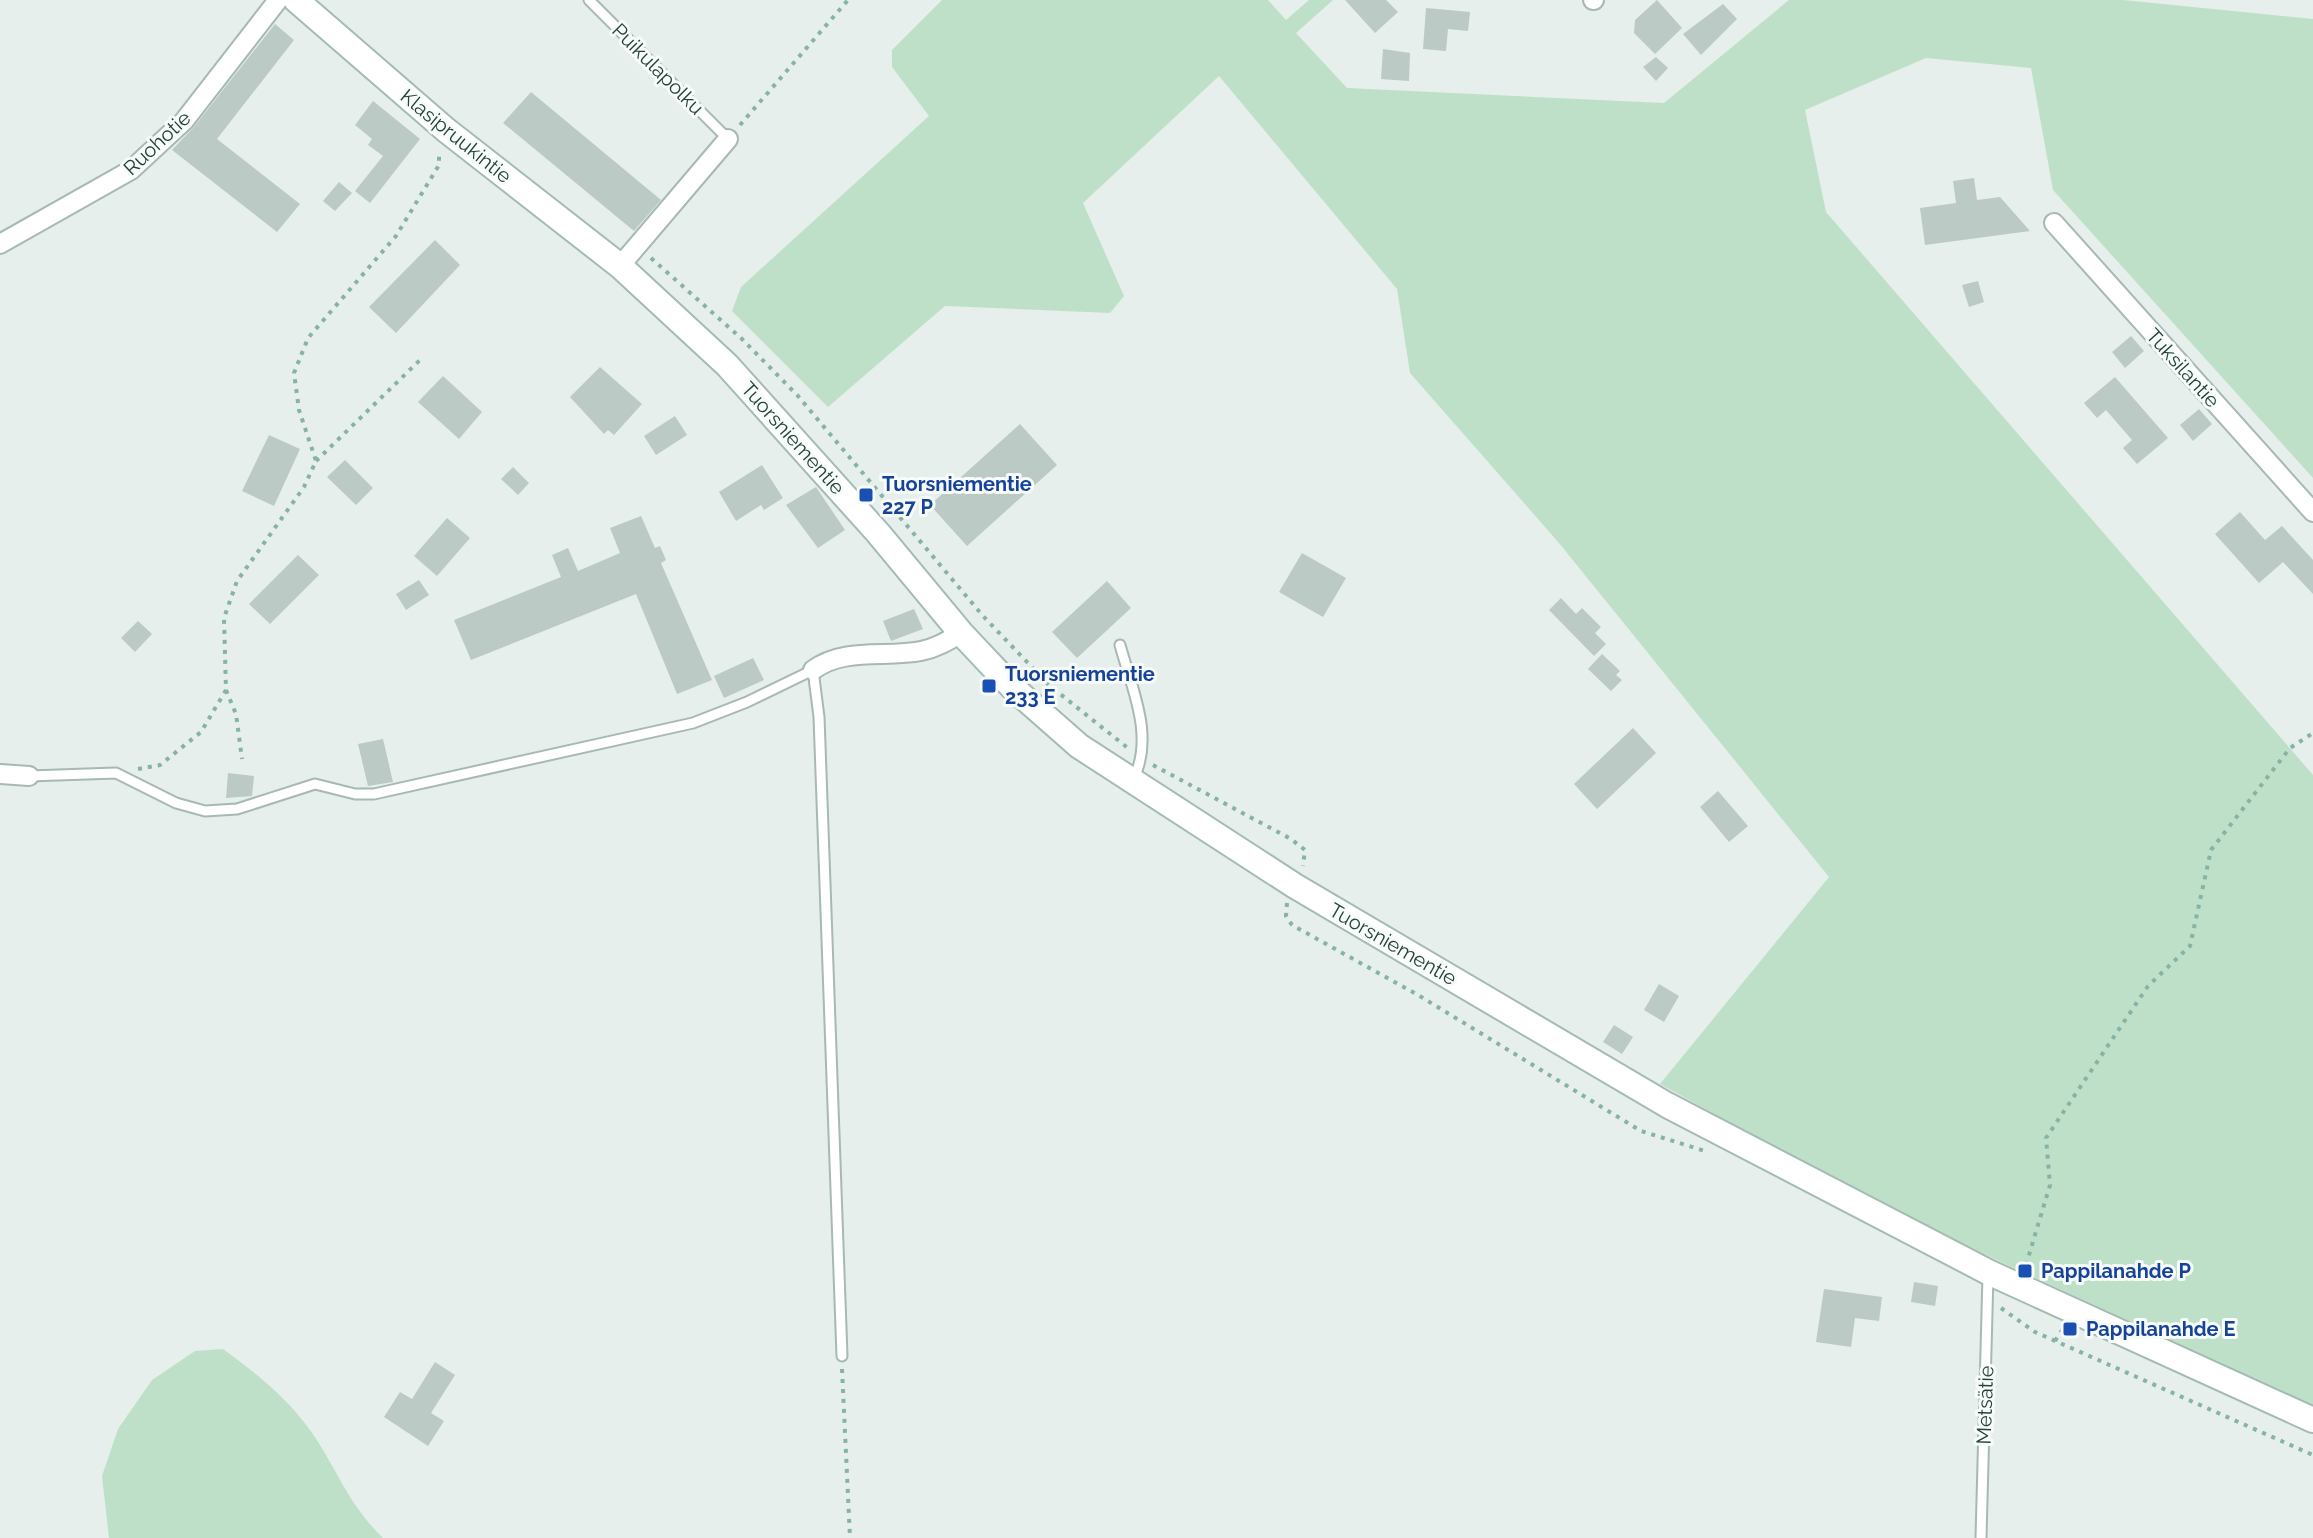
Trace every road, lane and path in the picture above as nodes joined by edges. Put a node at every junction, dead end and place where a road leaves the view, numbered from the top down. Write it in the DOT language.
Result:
graph roads {
  1 [pos="278,0"];
  2 [pos="296,0"];
  3 [pos="589,0"];
  4 [pos="848,0"];
  5 [pos="440,124"];
  6 [pos="728,139"];
  7 [pos="2054,223"];
  8 [pos="0,244"];
  9 [pos="638,246"];
  10 [pos="620,266"];
  11 [pos="421,359"];
  12 [pos="316,461"];
  13 [pos="2313,512"];
  14 [pos="961,633"];
  15 [pos="1120,645"];
  16 [pos="813,670"];
  17 [pos="226,690"];
  18 [pos="2313,733"];
  19 [pos="242,759"];
  20 [pos="1144,759"];
  21 [pos="116,773"];
  22 [pos="0,774"];
  23 [pos="29,776"];
  24 [pos="1132,782"];
  25 [pos="1295,886"];
  26 [pos="1717,1156"];
  27 [pos="2025,1271"];
  28 [pos="1988,1272"];
  29 [pos="1989,1297"];
  30 [pos="2070,1329"];
  31 [pos="2055,1341"];
  32 [pos="842,1356"];
  33 [pos="2313,1420"];
  34 [pos="2313,1455"];
  35 [pos="850,1538"];
  36 [pos="1981,1538"];
  1 -- 8 [label="street, Ruohotie"];
  2 -- 5 [label="main road, Klasipruukintie"];
  3 -- 6 [label="lane, Puikulapolku"];
  4 -- 6 [label="path"];
  5 -- 10 [label="main road, Klasipruukintie"];
  5 -- 12 [label="path"];
  6 -- 9 [label="street"];
  7 -- 13 [label="street, Tuksilantie"];
  9 -- 10 [label="street"];
  9 -- 20 [label="path"];
  10 -- 14 [label="main road, Tuorsniementie"];
  11 -- 12 [label="path"];
  12 -- 17 [label="path"];
  14 -- 16 [label="street"];
  14 -- 24 [label="main road, Tuorsniementie"];
  15 -- 20 [label="lane"];
  16 -- 21 [label="lane"];
  16 -- 32 [label="lane"];
  17 -- 19 [label="path"];
  17 -- 21 [label="path"];
  18 -- 27 [label="path"];
  20 -- 24 [label="lane"];
  20 -- 25 [label="path"];
  21 -- 23 [label="lane"];
  22 -- 23 [label="street"];
  24 -- 25 [label="main road, Tuorsniementie"];
  25 -- 26 [label="path"];
  25 -- 28 [label="main road, Tuorsniementie"];
  28 -- 29 [label="lane, Metsätie"];
  28 -- 33 [label="main road, Tuorsniementie"];
  29 -- 31 [label="path"];
  29 -- 36 [label="lane, Metsätie"];
  30 -- 31 [label="path"];
  31 -- 34 [label="path"];
  32 -- 35 [label="path"];
}
